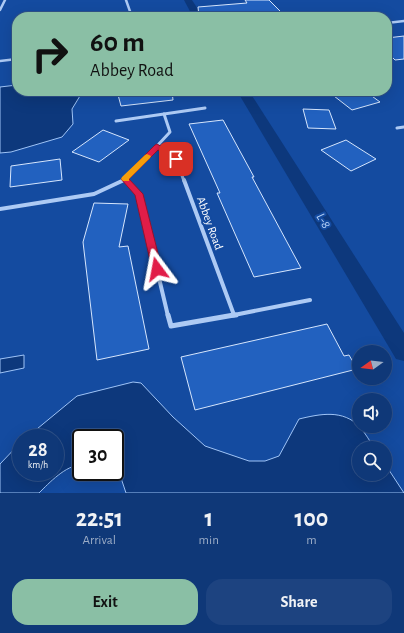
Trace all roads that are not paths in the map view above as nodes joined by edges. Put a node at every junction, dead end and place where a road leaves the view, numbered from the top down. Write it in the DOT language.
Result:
graph roads {
  1 [pos="5,0"];
  2 [pos="126,0"];
  3 [pos="0,10"];
  4 [pos="130,12"];
  5 [pos="404,21"];
  6 [pos="392,22"];
  7 [pos="12,60"];
  8 [pos="0,61"];
  9 [pos="205,108"];
  10 [pos="164,114"];
  11 [pos="116,121"];
  12 [pos="404,127"];
  13 [pos="397,128"];
  14 [pos="157,146"];
  15 [pos="125,179"];
  16 [pos="0,209"];
  17 [pos="310,300"];
  18 [pos="234,315"];
  1 -- 3 [label="street"];
  2 -- 4 [label="street"];
  5 -- 6 [label="street"];
  7 -- 8 [label="street"];
  9 -- 10 [label="street"];
  10 -- 11 [label="street"];
  10 -- 14 [label="street"];
  12 -- 13 [label="street"];
  14 -- 15 [label="street"];
  14 -- 18 [label="street, Abbey Road"];
  15 -- 16 [label="street"];
  15 -- 18 [label="street"];
  17 -- 18 [label="street"];
}
